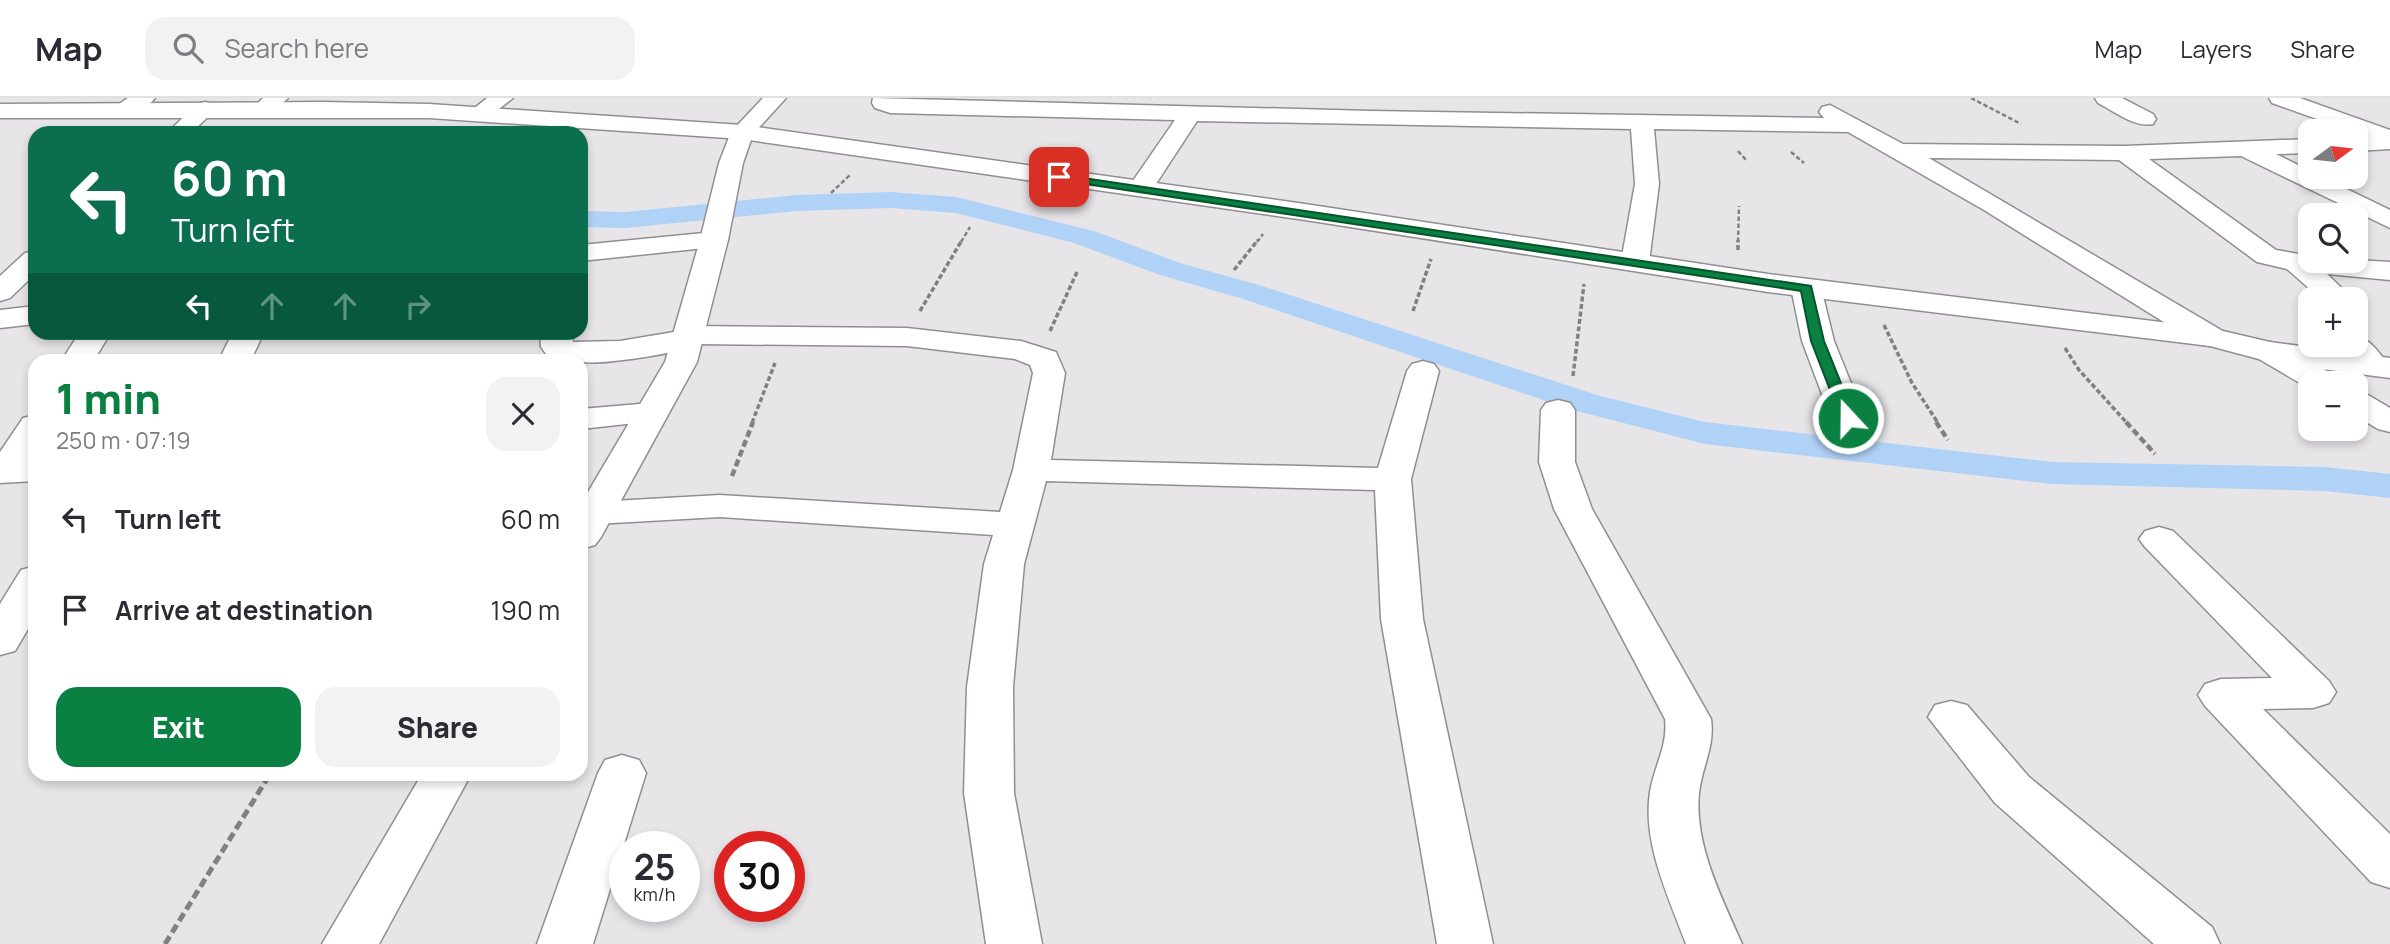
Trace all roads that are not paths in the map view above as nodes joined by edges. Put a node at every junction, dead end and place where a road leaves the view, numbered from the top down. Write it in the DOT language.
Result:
graph roads {
  1 [pos="502,98"];
  2 [pos="775,98"];
  3 [pos="884,98"];
  4 [pos="1808,98"];
  5 [pos="2106,98"];
  6 [pos="2280,98"];
  7 [pos="132,104"];
  8 [pos="270,104"];
  9 [pos="1299,108"];
  10 [pos="205,109"];
  11 [pos="0,111"];
  12 [pos="478,114"];
  13 [pos="1190,115"];
  14 [pos="2145,119"];
  15 [pos="1642,124"];
  16 [pos="1852,125"];
  17 [pos="185,126"];
  18 [pos="742,132"];
  19 [pos="2390,140"];
  20 [pos="2368,143"];
  21 [pos="2298,146"];
  22 [pos="2245,148"];
  23 [pos="1899,151"];
  24 [pos="2125,153"];
  25 [pos="1141,188"];
  26 [pos="2390,220"];
  27 [pos="718,221"];
  28 [pos="588,256"];
  29 [pos="1635,262"];
  30 [pos="2297,263"];
  31 [pos="2390,271"];
  32 [pos="2324,287"];
  33 [pos="1806,288"];
  34 [pos="28,316"];
  35 [pos="0,319"];
  36 [pos="687,337"];
  37 [pos="2210,337"];
  38 [pos="556,340"];
  39 [pos="2270,352"];
  40 [pos="2372,359"];
  41 [pos="1423,371"];
  42 [pos="2303,371"];
  43 [pos="1565,393"];
  44 [pos="2368,409"];
  45 [pos="651,413"];
  46 [pos="588,418"];
  47 [pos="1848,418"];
  48 [pos="2390,422"];
  49 [pos="28,436"];
  50 [pos="28,470"];
  51 [pos="1031,470"];
  52 [pos="1393,479"];
  53 [pos="588,525"];
  54 [pos="1015,525"];
  55 [pos="2159,539"];
  56 [pos="28,591"];
  57 [pos="0,641"];
  58 [pos="1951,717"];
  59 [pos="622,773"];
  60 [pos="443,781"];
  61 [pos="2390,867"];
  62 [pos="350,944"];
  63 [pos="565,944"];
  64 [pos="1014,944"];
  65 [pos="1465,944"];
  66 [pos="1714,944"];
  67 [pos="2192,944"];
  1 -- 12 [label="street"];
  2 -- 18 [label="street"];
  3 -- 13 [label="street"];
  4 -- 16 [label="street"];
  5 -- 14 [label="street"];
  6 -- 19 [label="street"];
  7 -- 10 [label="street"];
  7 -- 11 [label="street"];
  8 -- 10 [label="street"];
  8 -- 12 [label="street"];
  9 -- 13 [label="street"];
  9 -- 15 [label="street"];
  10 -- 17 [label="street"];
  12 -- 18 [label="street"];
  13 -- 25 [label="street"];
  15 -- 16 [label="street"];
  15 -- 29 [label="street"];
  16 -- 23 [label="street"];
  18 -- 25 [label="street"];
  18 -- 27 [label="street"];
  19 -- 20 [label="street"];
  21 -- 22 [label="street"];
  22 -- 24 [label="street"];
  22 -- 26 [label="street"];
  23 -- 24 [label="street"];
  23 -- 37 [label="street"];
  24 -- 30 [label="street"];
  25 -- 29 [label="street"];
  27 -- 28 [label="street"];
  27 -- 36 [label="street"];
  29 -- 33 [label="street"];
  30 -- 31 [label="street"];
  30 -- 32 [label="street"];
  33 -- 37 [label="street"];
  33 -- 47 [label="street"];
  34 -- 35 [label="street"];
  36 -- 38 [label="street"];
  36 -- 45 [label="street"];
  36 -- 51 [label="street"];
  37 -- 39 [label="street"];
  39 -- 40 [label="street"];
  39 -- 42 [label="street"];
  41 -- 52 [label="street"];
  43 -- 66 [label="street"];
  44 -- 48 [label="street"];
  45 -- 46 [label="street"];
  45 -- 53 [label="street"];
  49 -- 50 [label="street"];
  51 -- 52 [label="street"];
  51 -- 54 [label="street"];
  52 -- 65 [label="street"];
  53 -- 54 [label="street"];
  54 -- 64 [label="street"];
  55 -- 61 [label="street"];
  56 -- 57 [label="street"];
  58 -- 67 [label="street"];
  59 -- 63 [label="street"];
  60 -- 62 [label="street"];
}
